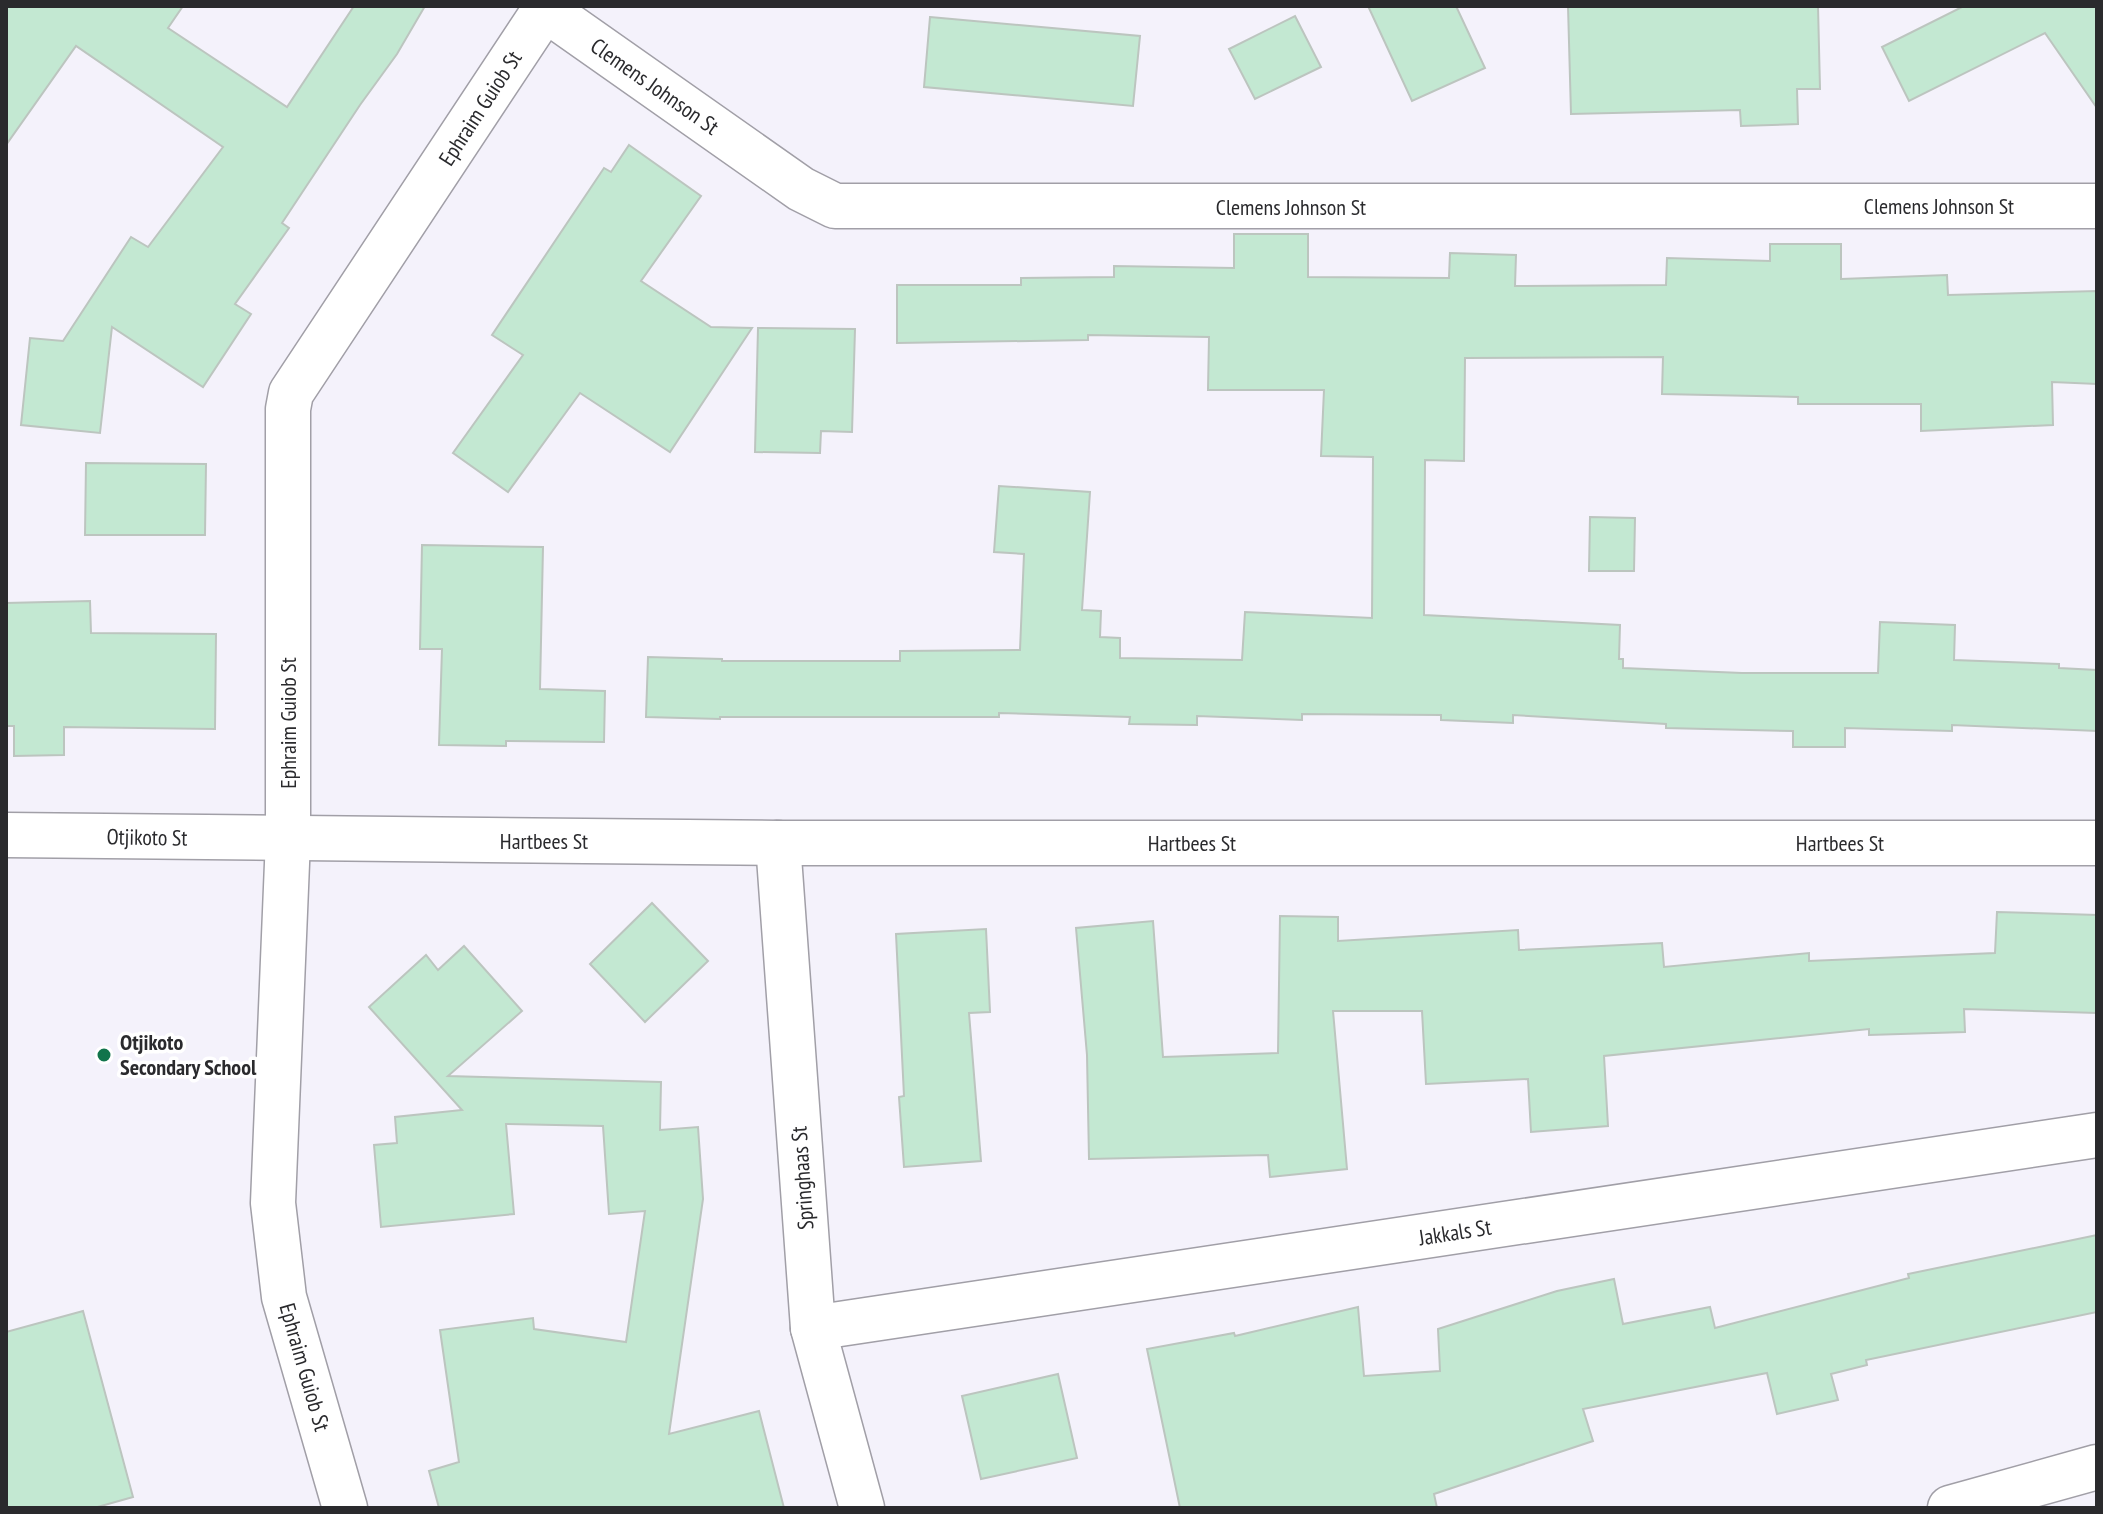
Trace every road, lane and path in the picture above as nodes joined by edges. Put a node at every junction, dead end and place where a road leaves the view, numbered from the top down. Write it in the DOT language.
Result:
graph roads {
  1 [pos="546,8"];
  2 [pos="2097,206"];
  3 [pos="6,835"];
  4 [pos="288,839"];
  5 [pos="778,843"];
  6 [pos="2097,843"];
  7 [pos="2097,1135"];
  8 [pos="813,1328"];
  9 [pos="2097,1467"];
  10 [pos="345,1508"];
  11 [pos="862,1508"];
  12 [pos="1950,1508"];
  1 -- 2 [label="street, Clemens Johnson St"];
  1 -- 4 [label="street, Ephraim Guiob St"];
  3 -- 4 [label="street, Otjikoto St"];
  4 -- 5 [label="street, Hartbees St"];
  4 -- 10 [label="street, Ephraim Guiob St"];
  5 -- 6 [label="street, Hartbees St"];
  5 -- 8 [label="street, Springhaas St"];
  7 -- 8 [label="street, Jakkals St"];
  8 -- 11 [label="street, Springhaas St"];
  9 -- 12 [label="street"];
}
